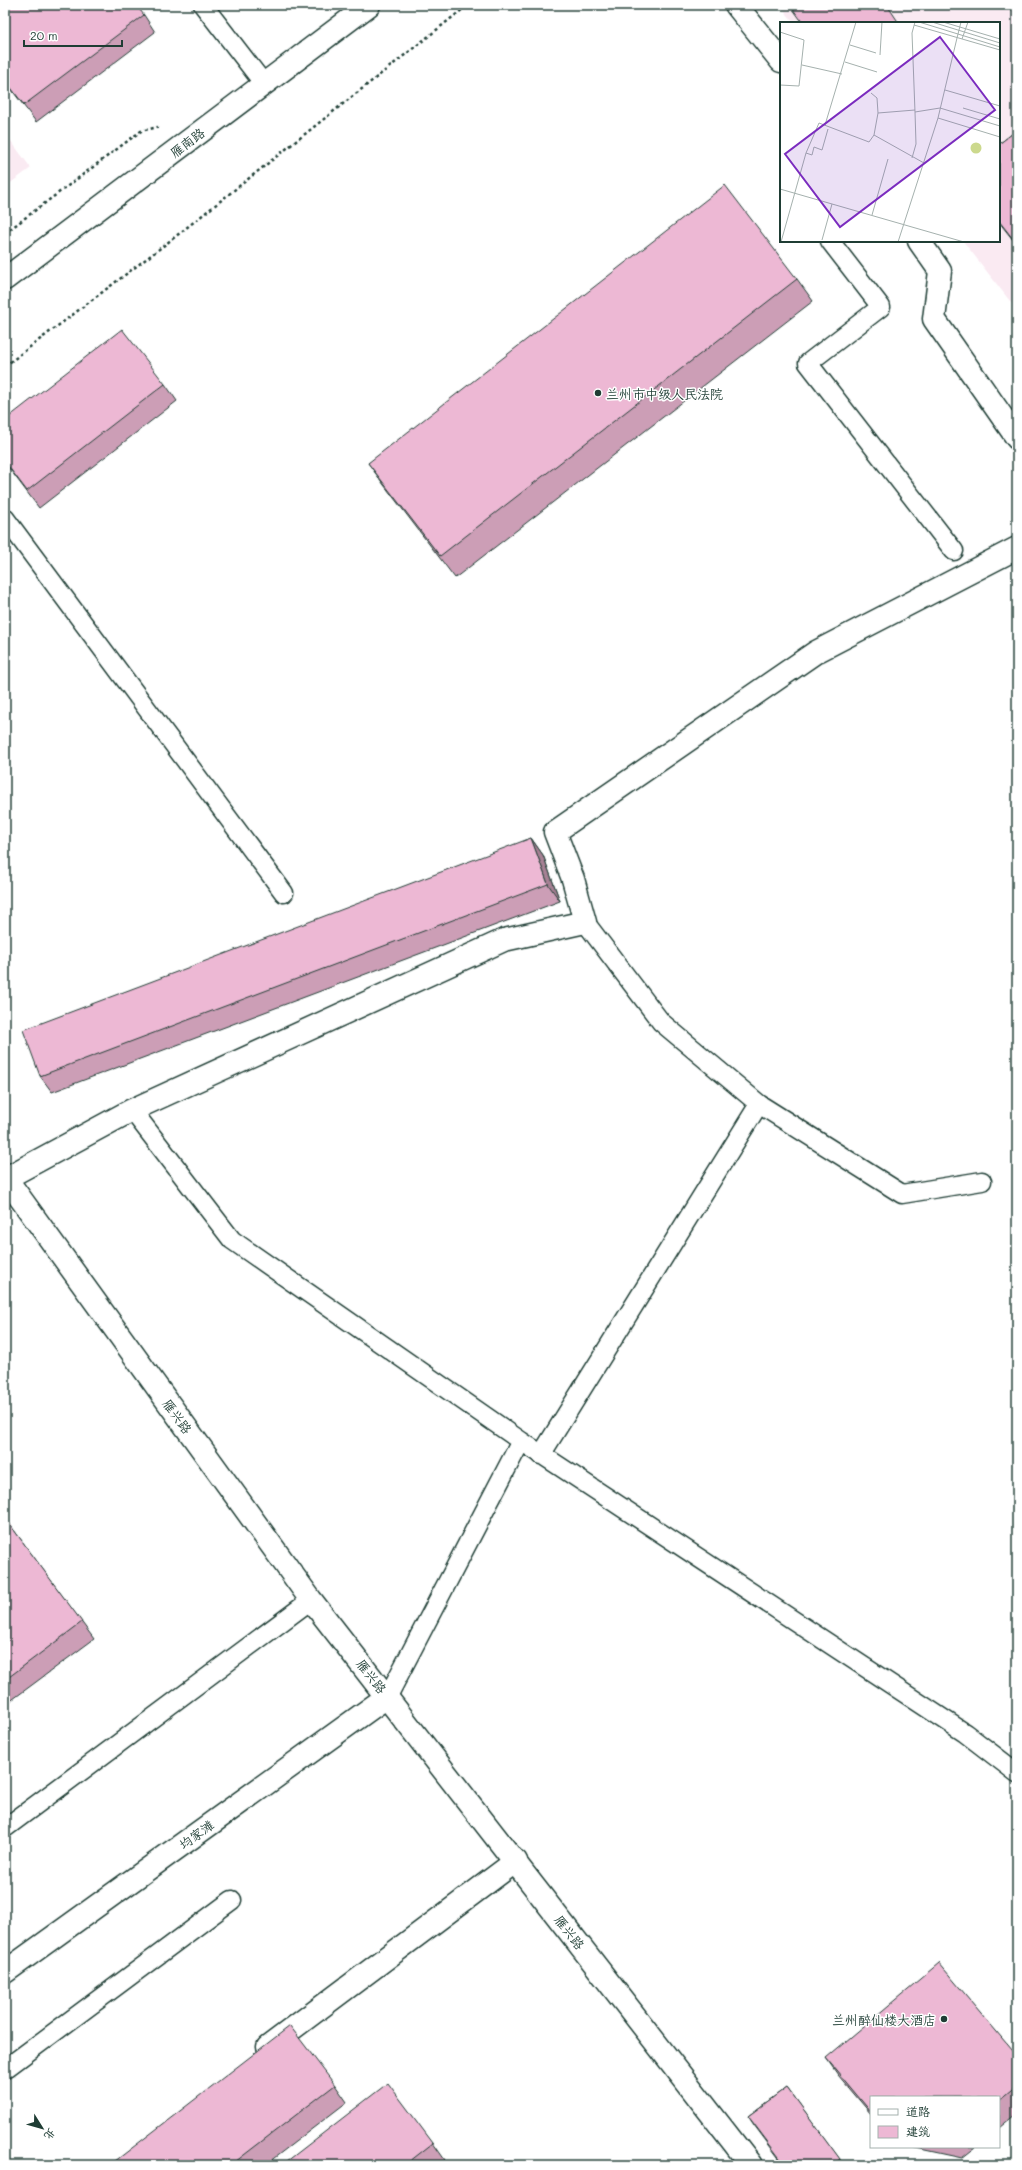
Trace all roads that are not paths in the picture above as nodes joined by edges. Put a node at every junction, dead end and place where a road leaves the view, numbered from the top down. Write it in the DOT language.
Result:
graph roads {
  1 [pos="203,5"];
  2 [pos="369,5"];
  3 [pos="736,5"];
  4 [pos="780,60"];
  5 [pos="264,84"];
  6 [pos="831,242"];
  7 [pos="920,242"];
  8 [pos="5,280"];
  9 [pos="1017,438"];
  10 [pos="5,518"];
  11 [pos="954,551"];
  12 [pos="1015,554"];
  13 [pos="284,893"];
  14 [pos="585,922"];
  15 [pos="759,1104"];
  16 [pos="132,1110"];
  17 [pos="5,1177"];
  18 [pos="982,1181"];
  19 [pos="521,1441"];
  20 [pos="541,1455"];
  21 [pos="311,1600"];
  22 [pos="388,1696"];
  23 [pos="1017,1772"];
  24 [pos="5,1828"];
  25 [pos="516,1861"];
  26 [pos="232,1900"];
  27 [pos="5,1972"];
  28 [pos="250,2061"];
  29 [pos="5,2069"];
  30 [pos="751,2165"];
  1 -- 5 [label="lane"];
  2 -- 5 [label="street, 雁南路"];
  3 -- 4 [label="street"];
  5 -- 8 [label="street, 雁南路"];
  6 -- 11 [label="lane"];
  7 -- 9 [label="street"];
  10 -- 13 [label="lane"];
  12 -- 14 [label="street"];
  14 -- 15 [label="lane"];
  14 -- 16 [label="street"];
  15 -- 18 [label="lane"];
  15 -- 20 [label="lane"];
  16 -- 17 [label="street"];
  16 -- 19 [label="lane"];
  17 -- 21 [label="street, 雁兴路"];
  19 -- 20 [label="lane"];
  19 -- 22 [label="lane"];
  20 -- 23 [label="lane"];
  21 -- 22 [label="street, 雁兴路"];
  21 -- 24 [label="lane"];
  22 -- 25 [label="street, 雁兴路"];
  22 -- 27 [label="street, 均家滩"];
  25 -- 28 [label="street"];
  25 -- 30 [label="street, 雁兴路"];
  26 -- 29 [label="lane"];
}
